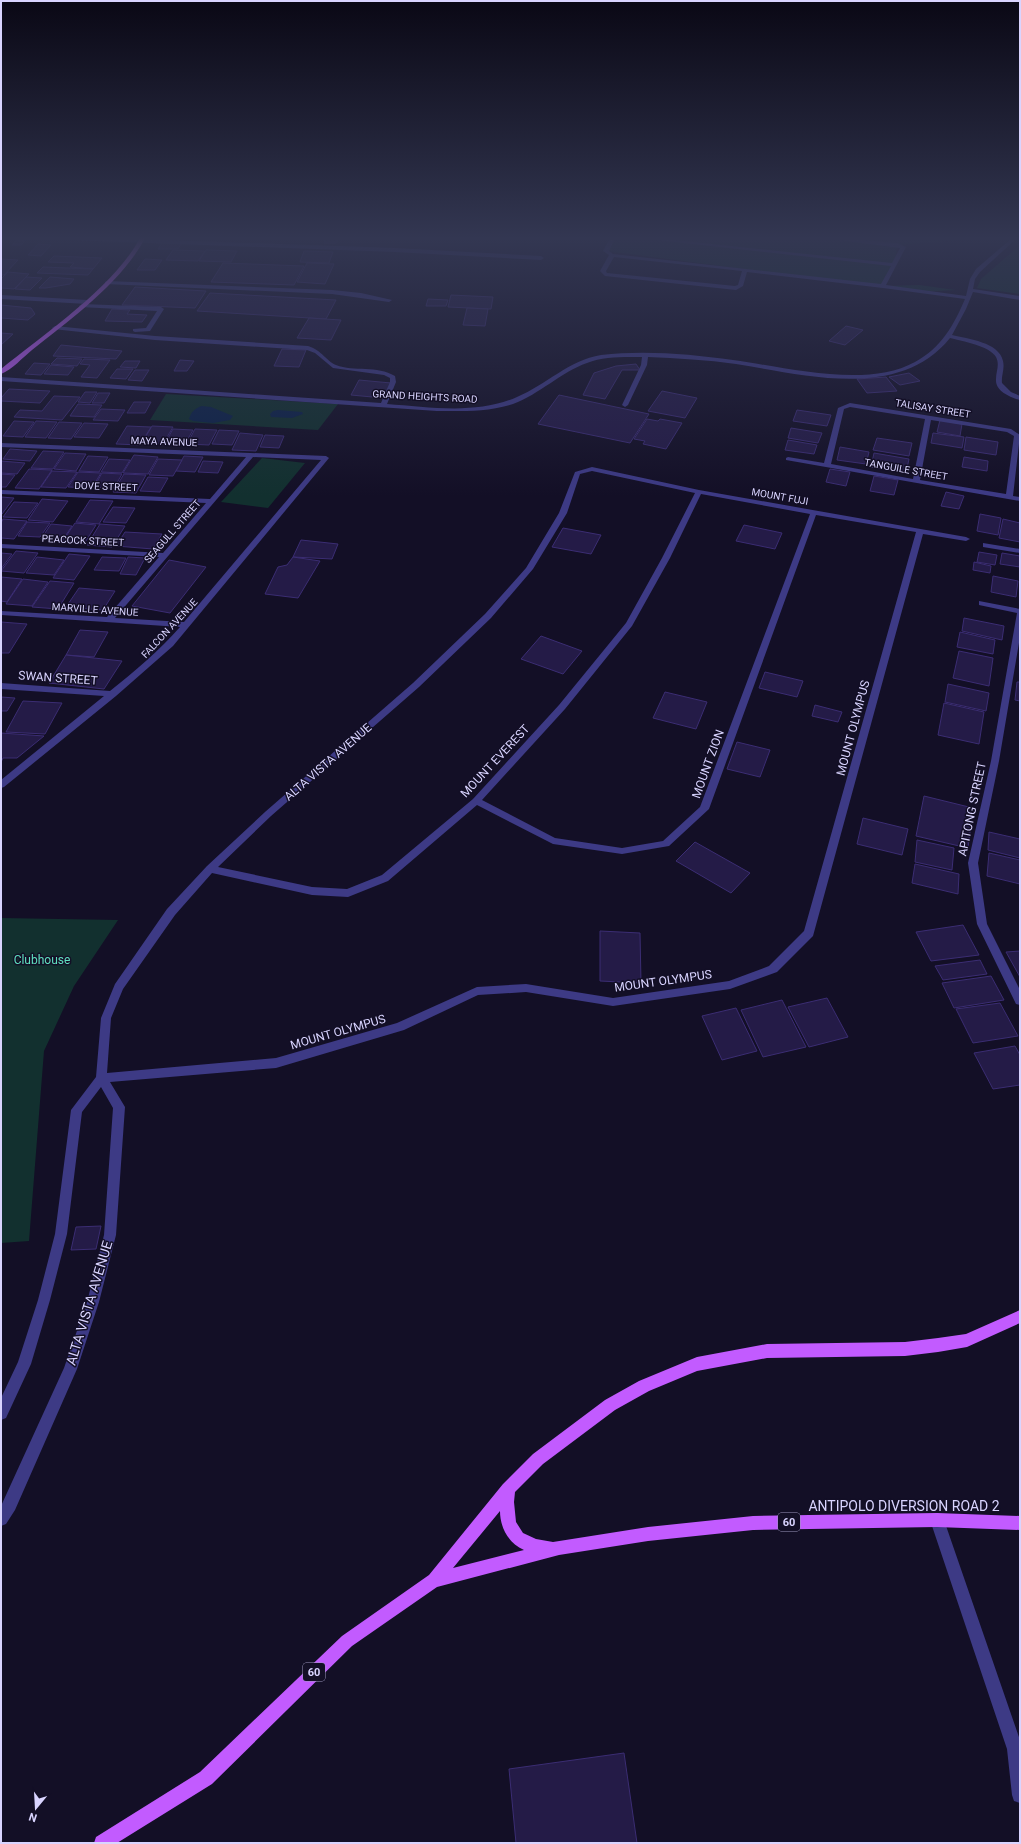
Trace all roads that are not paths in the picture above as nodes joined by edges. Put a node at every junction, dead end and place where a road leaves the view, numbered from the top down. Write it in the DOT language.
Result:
graph roads {
  1 [pos="60,324"];
  2 [pos="74,324"];
  3 [pos="152,324"];
  4 [pos="956,324"];
  5 [pos="55,328"];
  6 [pos="950,336"];
  7 [pos="645,356"];
  8 [pos="1,372"];
  9 [pos="1,380"];
  10 [pos="1020,398"];
  11 [pos="383,405"];
  12 [pos="625,405"];
  13 [pos="928,417"];
  14 [pos="1,445"];
  15 [pos="251,455"];
  16 [pos="326,458"];
  17 [pos="788,459"];
  18 [pos="827,465"];
  19 [pos="592,469"];
  20 [pos="916,481"];
  21 [pos="1,492"];
  22 [pos="699,492"];
  23 [pos="1009,497"];
  24 [pos="1020,499"];
  25 [pos="211,501"];
  26 [pos="814,512"];
  27 [pos="920,531"];
  28 [pos="966,539"];
  29 [pos="986,545"];
  30 [pos="1,546"];
  31 [pos="1020,551"];
  32 [pos="165,555"];
  33 [pos="982,603"];
  34 [pos="1020,612"];
  35 [pos="1,613"];
  36 [pos="109,620"];
  37 [pos="187,625"];
  38 [pos="1,686"];
  39 [pos="113,694"];
  40 [pos="1,784"];
  41 [pos="476,801"];
  42 [pos="210,869"];
  43 [pos="1020,1001"];
  44 [pos="101,1078"];
  45 [pos="1020,1316"];
  46 [pos="1,1413"];
  47 [pos="508,1489"];
  48 [pos="1,1519"];
  49 [pos="937,1520"];
  50 [pos="1020,1523"];
  51 [pos="559,1548"];
  52 [pos="434,1580"];
  53 [pos="1020,1795"];
  54 [pos="102,1843"];
  1 -- 5 [label="main road"];
  2 -- 3 [label="street"];
  4 -- 6 [label="street, GRAND HEIGHTS ROAD"];
  5 -- 8 [label="main road"];
  5 -- 11 [label="street"];
  6 -- 7 [label="street, GRAND HEIGHTS ROAD"];
  6 -- 10 [label="street"];
  7 -- 11 [label="street, GRAND HEIGHTS ROAD"];
  7 -- 12 [label="street"];
  9 -- 11 [label="street, GRAND HEIGHTS ROAD"];
  13 -- 18 [label="street, TALISAY STREET"];
  13 -- 20 [label="street"];
  13 -- 23 [label="street, TALISAY STREET"];
  14 -- 15 [label="street, MAYA AVENUE"];
  15 -- 16 [label="street, MAYA AVENUE"];
  15 -- 25 [label="street, SEAGULL STREET"];
  16 -- 37 [label="street, FALCON AVENUE"];
  17 -- 18 [label="street, TANGUILE STREET"];
  18 -- 20 [label="street, TANGUILE STREET"];
  19 -- 22 [label="street, MOUNT FUJI"];
  19 -- 42 [label="street, ALTA VISTA AVENUE"];
  20 -- 23 [label="street, TANGUILE STREET"];
  21 -- 25 [label="street, DOVE STREET"];
  22 -- 26 [label="street, MOUNT FUJI"];
  22 -- 41 [label="street, MOUNT EVEREST"];
  23 -- 24 [label="street, TANGUILE STREET"];
  25 -- 32 [label="street, SEAGULL STREET"];
  26 -- 27 [label="street, MOUNT FUJI"];
  26 -- 41 [label="street, MOUNT ZION"];
  27 -- 28 [label="street, MOUNT FUJI"];
  27 -- 44 [label="street, MOUNT OLYMPUS"];
  29 -- 31 [label="street"];
  30 -- 32 [label="street, PEACOCK STREET"];
  32 -- 36 [label="street, SEAGULL STREET"];
  33 -- 34 [label="street"];
  34 -- 43 [label="street, APITONG STREET"];
  35 -- 36 [label="street, MARVILLE AVENUE"];
  36 -- 37 [label="street, MARVILLE AVENUE"];
  37 -- 39 [label="street, FALCON AVENUE"];
  38 -- 39 [label="street, SWAN STREET"];
  39 -- 40 [label="street, FALCON AVENUE"];
  41 -- 42 [label="street, MOUNT EVEREST"];
  42 -- 44 [label="street, ALTA VISTA AVENUE"];
  44 -- 46 [label="street"];
  44 -- 48 [label="street, ALTA VISTA AVENUE"];
  45 -- 47 [label="main road, 60"];
  47 -- 51 [label="main road"];
  47 -- 52 [label="main road, 60"];
  49 -- 50 [label="main road, ANTIPOLO DIVERSION ROAD 2 / 60"];
  49 -- 51 [label="main road, ANTIPOLO DIVERSION ROAD 2 / 60"];
  49 -- 53 [label="street"];
  51 -- 52 [label="main road, ANTIPOLO DIVERSION ROAD 2 / 60"];
  52 -- 54 [label="main road, 60"];
}
